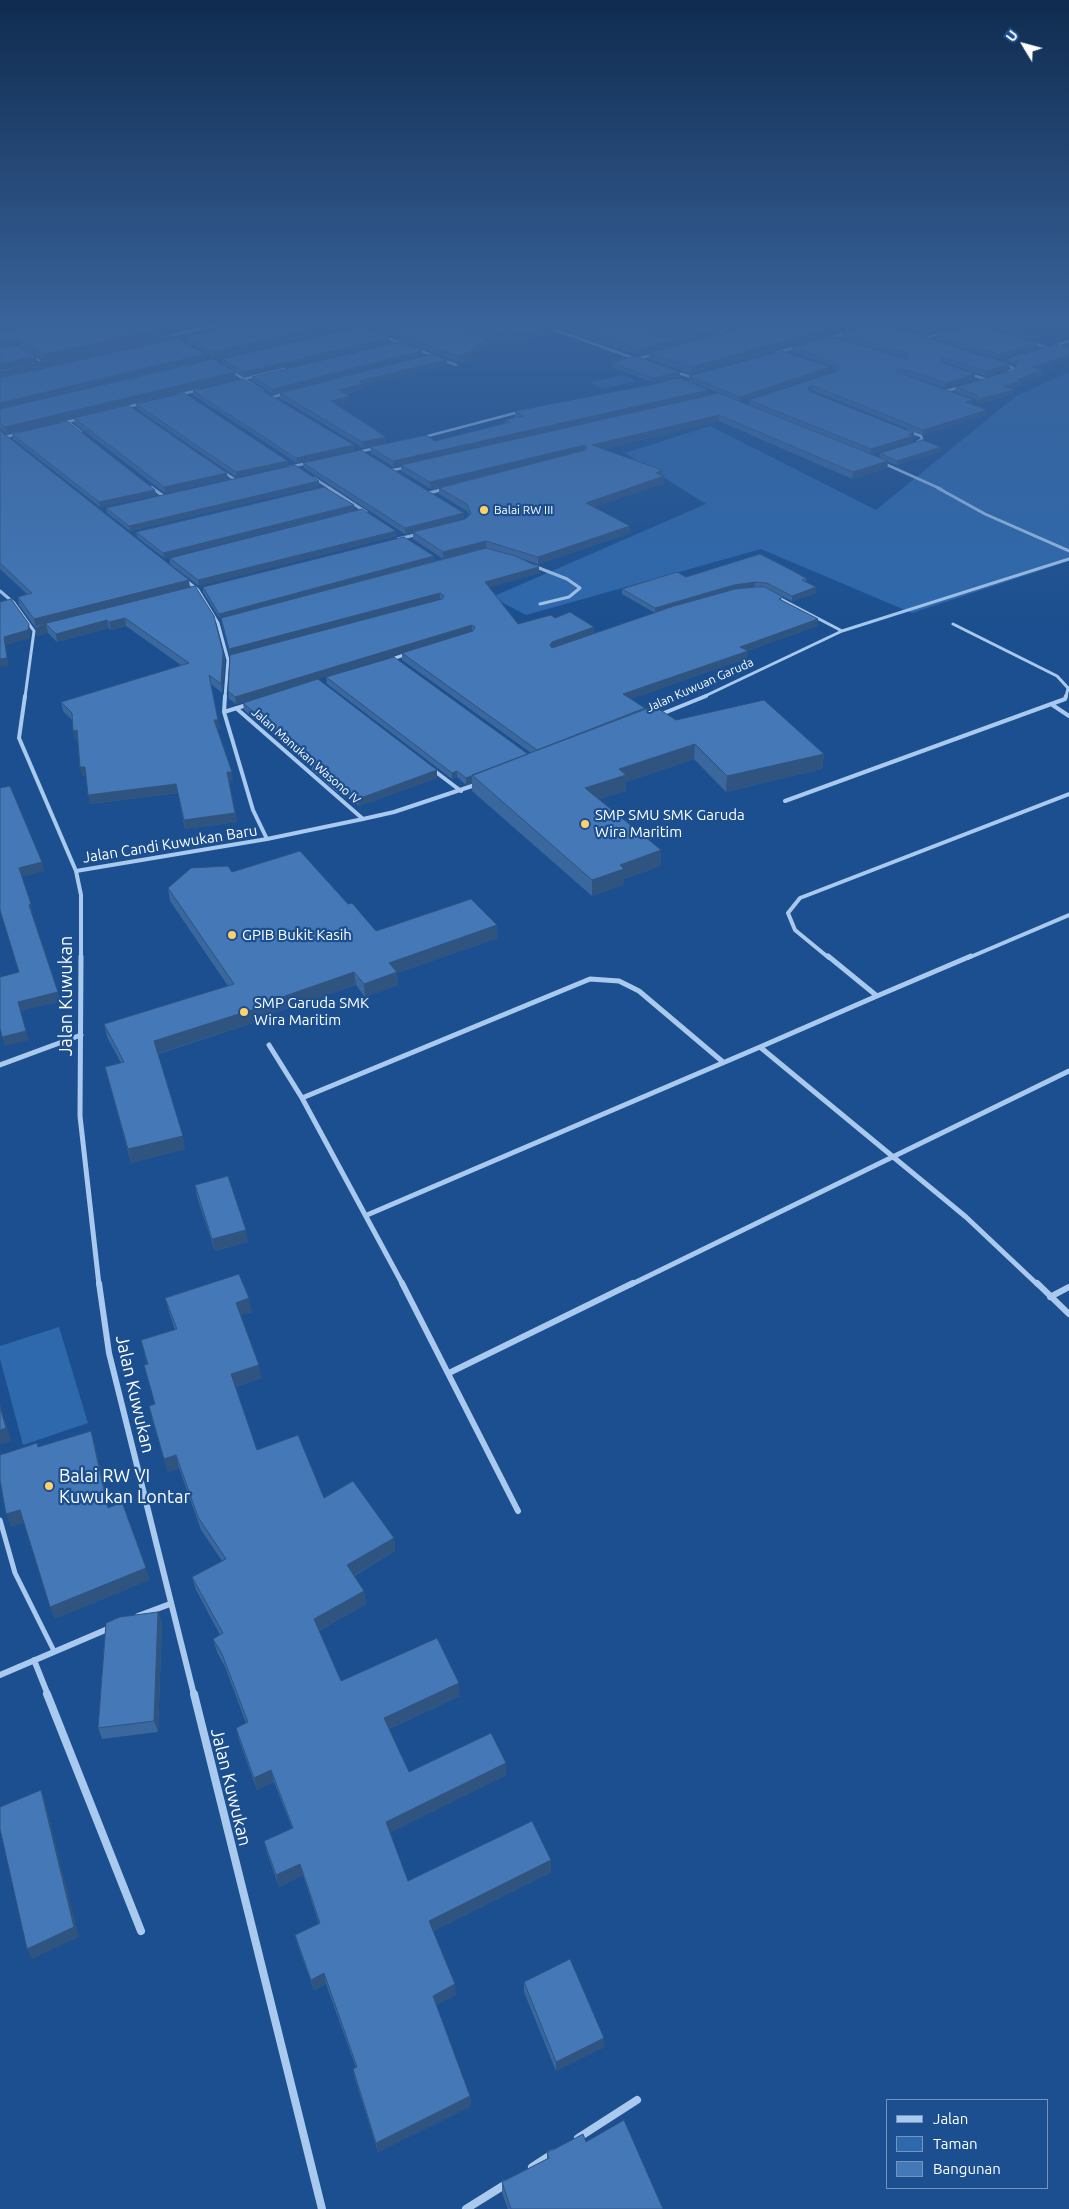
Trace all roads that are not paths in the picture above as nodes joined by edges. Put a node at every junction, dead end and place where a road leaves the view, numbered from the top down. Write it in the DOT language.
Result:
graph roads {
  1 [pos="73,426"];
  2 [pos="467,426"];
  3 [pos="902,429"];
  4 [pos="0,432"];
  5 [pos="23,432"];
  6 [pos="82,433"];
  7 [pos="6,437"];
  8 [pos="420,438"];
  9 [pos="13,443"];
  10 [pos="912,444"];
  11 [pos="354,447"];
  12 [pos="382,447"];
  13 [pos="362,452"];
  14 [pos="352,454"];
  15 [pos="370,456"];
  16 [pos="287,460"];
  17 [pos="879,461"];
  18 [pos="314,462"];
  19 [pos="294,466"];
  20 [pos="385,466"];
  21 [pos="412,466"];
  22 [pos="218,468"];
  23 [pos="286,468"];
  24 [pos="393,470"];
  25 [pos="303,471"];
  26 [pos="400,475"];
  27 [pos="311,476"];
  28 [pos="243,478"];
  29 [pos="234,480"];
  30 [pos="225,482"];
  31 [pos="148,484"];
  32 [pos="327,487"];
  33 [pos="422,488"];
  34 [pos="449,488"];
  35 [pos="318,489"];
  36 [pos="430,493"];
  37 [pos="171,494"];
  38 [pos="162,496"];
  39 [pos="437,497"];
  40 [pos="153,498"];
  41 [pos="363,511"];
  42 [pos="354,513"];
  43 [pos="372,516"];
  44 [pos="396,532"];
  45 [pos="421,533"];
  46 [pos="404,537"];
  47 [pos="394,540"];
  48 [pos="412,542"];
  49 [pos="1069,551"];
  50 [pos="1069,559"];
  51 [pos="533,565"];
  52 [pos="177,573"];
  53 [pos="207,587"];
  54 [pos="198,590"];
  55 [pos="0,592"];
  56 [pos="188,592"];
  57 [pos="774,595"];
  58 [pos="540,604"];
  59 [pos="226,620"];
  60 [pos="218,623"];
  61 [pos="953,624"];
  62 [pos="42,629"];
  63 [pos="34,631"];
  64 [pos="842,632"];
  65 [pos="411,653"];
  66 [pos="237,658"];
  67 [pos="393,658"];
  68 [pos="228,660"];
  69 [pos="384,661"];
  70 [pos="402,664"];
  71 [pos="1067,699"];
  72 [pos="254,702"];
  73 [pos="1051,704"];
  74 [pos="236,708"];
  75 [pos="224,712"];
  76 [pos="1069,716"];
  77 [pos="653,718"];
  78 [pos="429,766"];
  79 [pos="486,781"];
  80 [pos="461,791"];
  81 [pos="1069,794"];
  82 [pos="785,801"];
  83 [pos="363,819"];
  84 [pos="267,839"];
  85 [pos="76,871"];
  86 [pos="1069,915"];
  87 [pos="877,996"];
  88 [pos="82,1035"];
  89 [pos="269,1045"];
  90 [pos="760,1047"];
  91 [pos="723,1062"];
  92 [pos="0,1065"];
  93 [pos="1069,1072"];
  94 [pos="302,1098"];
  95 [pos="893,1158"];
  96 [pos="367,1215"];
  97 [pos="1069,1287"];
  98 [pos="1050,1297"];
  99 [pos="1069,1314"];
  100 [pos="449,1373"];
  101 [pos="518,1511"];
  102 [pos="0,1520"];
  103 [pos="170,1604"];
  104 [pos="134,1618"];
  105 [pos="116,1626"];
  106 [pos="54,1651"];
  107 [pos="34,1660"];
  108 [pos="0,1675"];
  109 [pos="141,1931"];
  110 [pos="637,2100"];
  111 [pos="322,2209"];
  112 [pos="466,2209"];
  1 -- 6 [label="street"];
  2 -- 8 [label="street"];
  3 -- 10 [label="street"];
  4 -- 7 [label="street"];
  5 -- 7 [label="street"];
  7 -- 9 [label="street"];
  11 -- 13 [label="street"];
  12 -- 13 [label="street"];
  13 -- 14 [label="street"];
  13 -- 15 [label="street"];
  16 -- 19 [label="street"];
  17 -- 49 [label="street"];
  18 -- 19 [label="street"];
  19 -- 23 [label="street"];
  19 -- 25 [label="street"];
  20 -- 24 [label="street"];
  21 -- 24 [label="street"];
  22 -- 29 [label="street"];
  24 -- 26 [label="street"];
  27 -- 32 [label="street"];
  28 -- 29 [label="street"];
  29 -- 30 [label="street"];
  31 -- 38 [label="street"];
  32 -- 35 [label="street"];
  32 -- 41 [label="street"];
  33 -- 36 [label="street"];
  34 -- 36 [label="street"];
  36 -- 39 [label="street"];
  37 -- 38 [label="street"];
  38 -- 40 [label="street"];
  41 -- 42 [label="street"];
  41 -- 43 [label="street"];
  44 -- 46 [label="street"];
  45 -- 46 [label="street"];
  46 -- 47 [label="street"];
  46 -- 48 [label="street"];
  50 -- 64 [label="street, Jalan Kuwuan Garuda"];
  51 -- 58 [label="street"];
  52 -- 54 [label="street"];
  53 -- 54 [label="street"];
  54 -- 56 [label="street"];
  54 -- 60 [label="street"];
  55 -- 63 [label="street"];
  57 -- 64 [label="street"];
  59 -- 60 [label="street"];
  60 -- 68 [label="street"];
  61 -- 71 [label="street"];
  62 -- 63 [label="street"];
  63 -- 85 [label="street, Jalan Kuwukan"];
  64 -- 77 [label="street, Jalan Kuwuan Garuda"];
  65 -- 67 [label="street"];
  66 -- 68 [label="street"];
  67 -- 69 [label="street"];
  67 -- 70 [label="street"];
  68 -- 75 [label="street"];
  71 -- 73 [label="street"];
  72 -- 74 [label="street"];
  73 -- 76 [label="street"];
  73 -- 82 [label="street"];
  74 -- 75 [label="street"];
  74 -- 83 [label="street, Jalan Manukan Wasono IV"];
  75 -- 84 [label="street"];
  78 -- 80 [label="street"];
  79 -- 80 [label="street"];
  80 -- 83 [label="street"];
  81 -- 87 [label="street"];
  83 -- 84 [label="street"];
  84 -- 85 [label="street, Jalan Candi Kuwukan Baru"];
  85 -- 88 [label="street, Jalan Kuwukan"];
  86 -- 87 [label="street"];
  87 -- 90 [label="street"];
  88 -- 92 [label="street"];
  88 -- 103 [label="street, Jalan Kuwukan"];
  89 -- 94 [label="street"];
  90 -- 91 [label="street"];
  90 -- 95 [label="street"];
  91 -- 94 [label="street"];
  91 -- 96 [label="street"];
  93 -- 95 [label="street"];
  94 -- 96 [label="street"];
  95 -- 98 [label="street"];
  95 -- 100 [label="street"];
  96 -- 100 [label="street"];
  97 -- 98 [label="street"];
  98 -- 99 [label="street"];
  100 -- 101 [label="street"];
  102 -- 106 [label="lane"];
  103 -- 104 [label="street"];
  103 -- 111 [label="street, Jalan Kuwukan"];
  105 -- 106 [label="street"];
  106 -- 107 [label="street"];
  107 -- 108 [label="street"];
  107 -- 109 [label="street"];
  110 -- 112 [label="street"];
}
